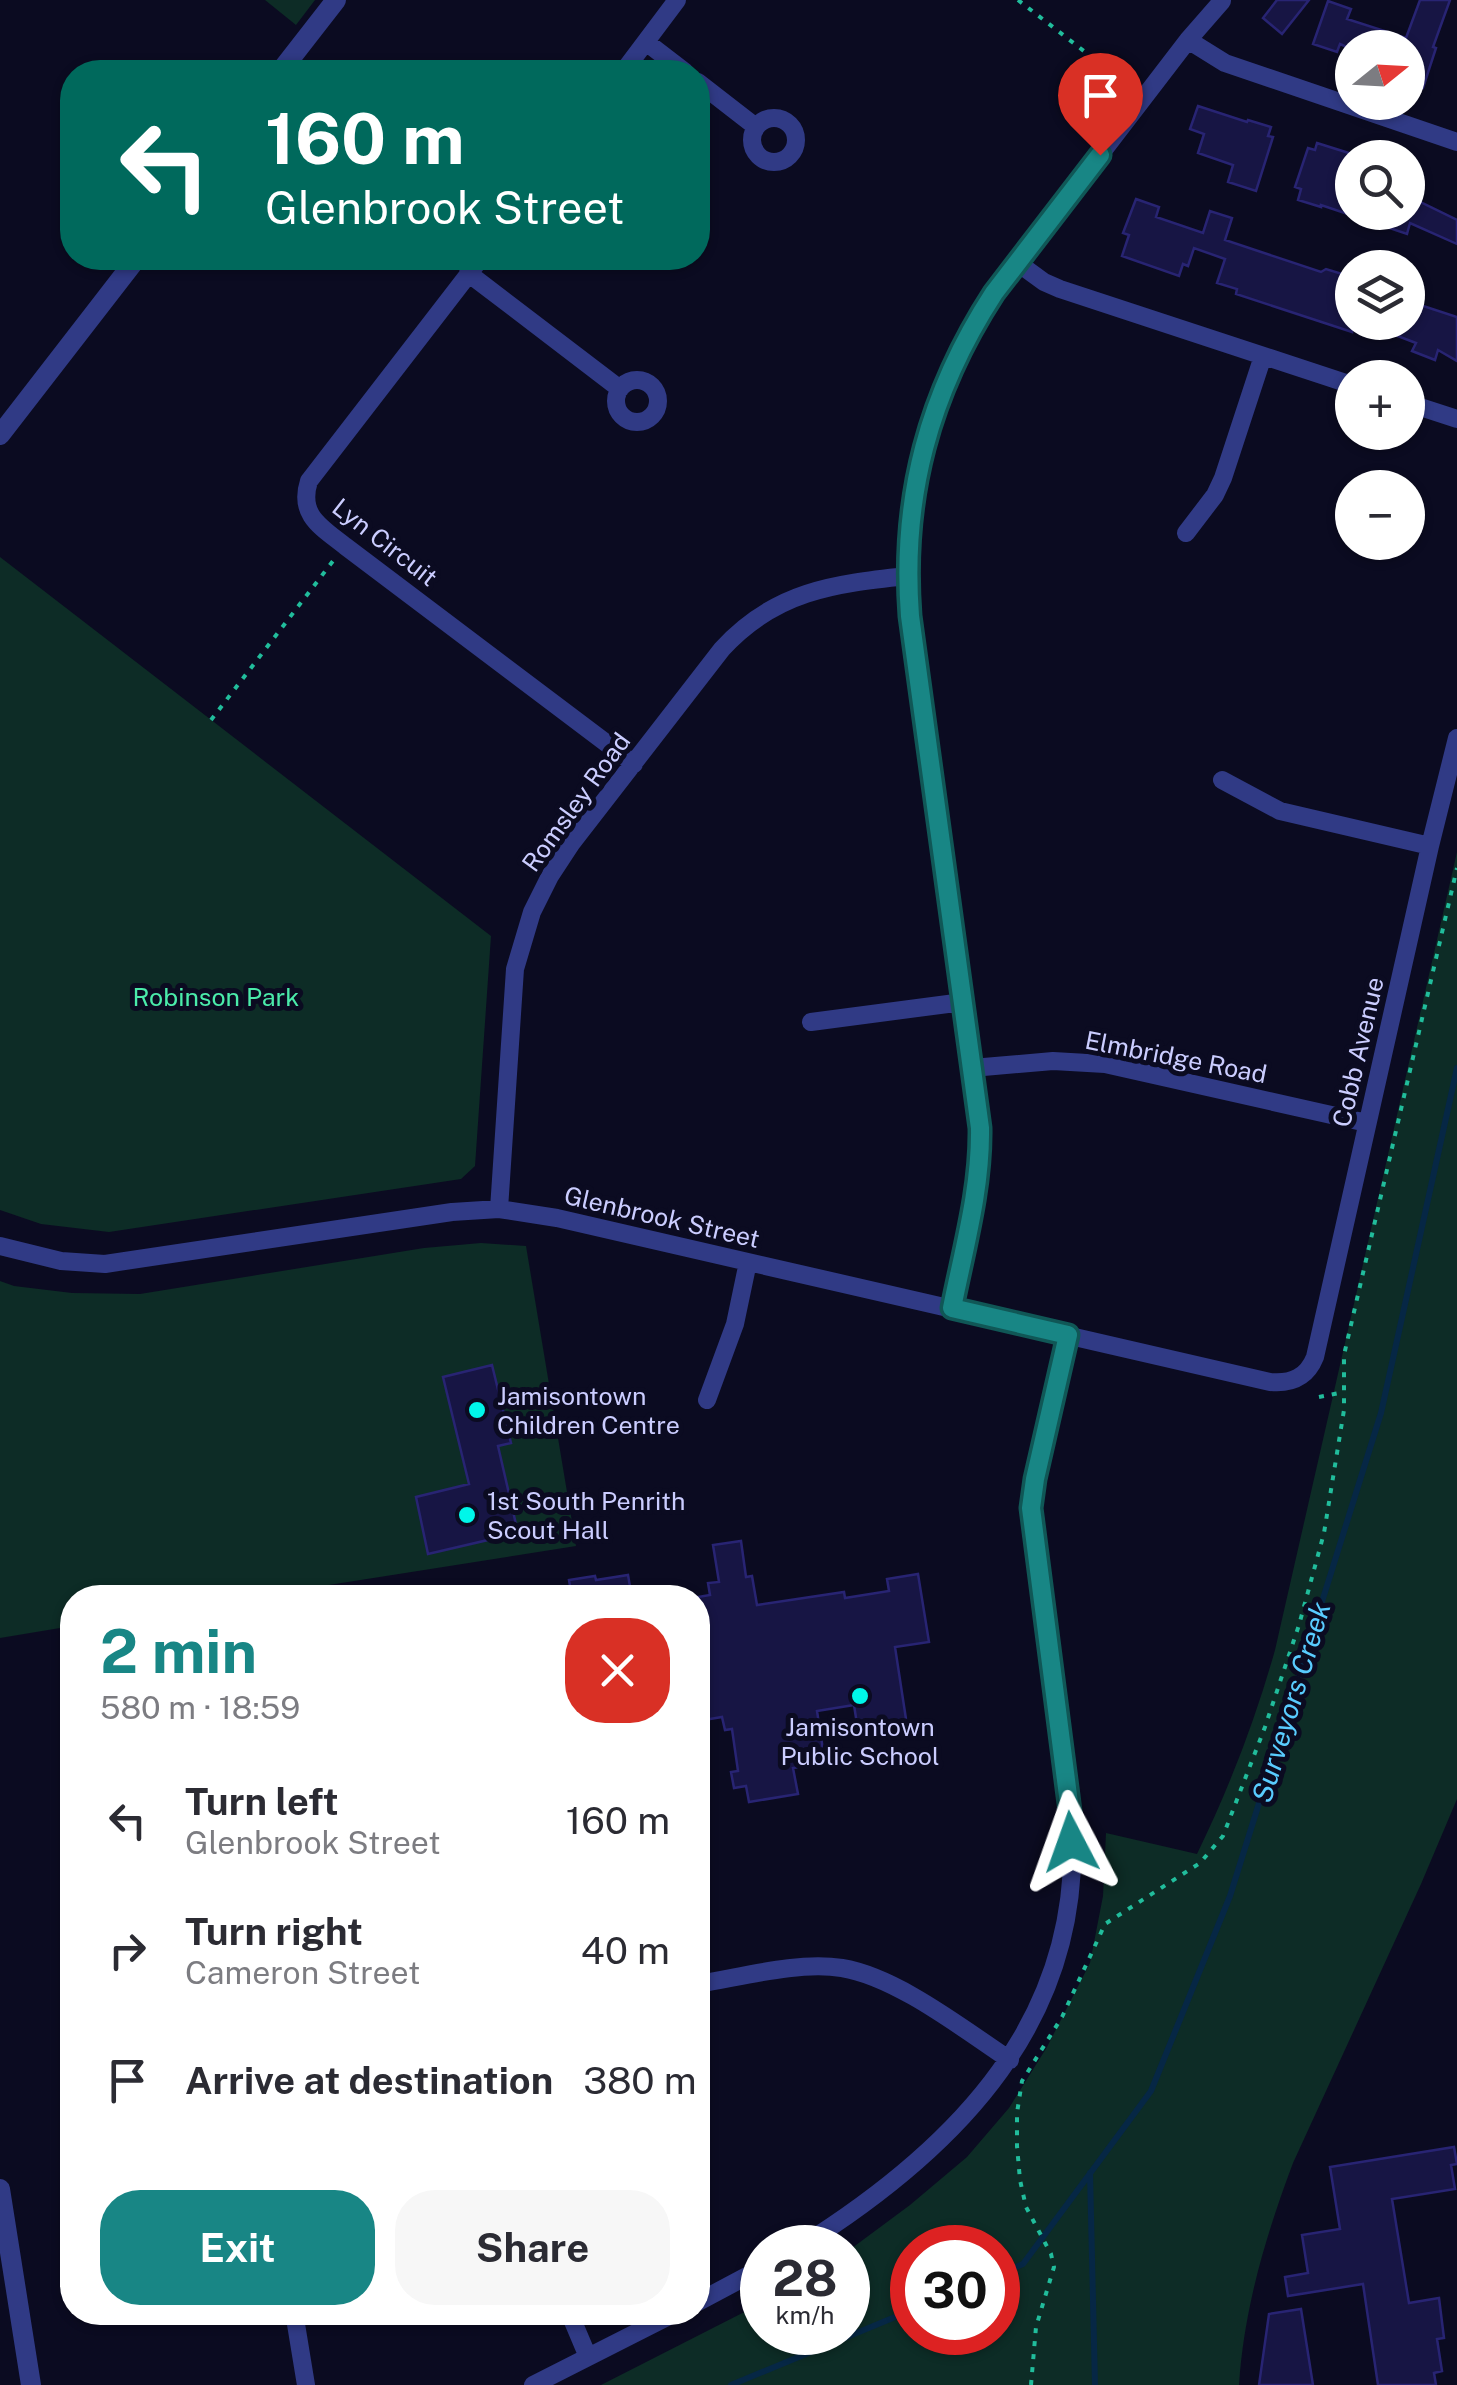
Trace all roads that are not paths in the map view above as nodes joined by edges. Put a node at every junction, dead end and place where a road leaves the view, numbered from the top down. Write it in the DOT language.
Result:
graph roads {
  1 [pos="336,0"];
  2 [pos="678,0"];
  3 [pos="1222,1"];
  4 [pos="1188,40"];
  5 [pos="646,42"];
  6 [pos="289,60"];
  7 [pos="632,60"];
  8 [pos="669,60"];
  9 [pos="710,91"];
  10 [pos="756,127"];
  11 [pos="1455,135"];
  12 [pos="1018,263"];
  13 [pos="127,270"];
  14 [pos="471,270"];
  15 [pos="468,274"];
  16 [pos="1263,356"];
  17 [pos="1335,379"];
  18 [pos="620,389"];
  19 [pos="1425,409"];
  20 [pos="1457,419"];
  21 [pos="4,423"];
  22 [pos="1186,533"];
  23 [pos="907,576"];
  24 [pos="1457,738"];
  25 [pos="634,764"];
  26 [pos="1222,780"];
  27 [pos="1430,846"];
  28 [pos="963,1002"];
  29 [pos="811,1022"];
  30 [pos="972,1068"];
  31 [pos="1367,1123"];
  32 [pos="499,1209"];
  33 [pos="0,1246"];
  34 [pos="748,1262"];
  35 [pos="952,1308"];
  36 [pos="1068,1335"];
  37 [pos="1304,1375"];
  38 [pos="707,1400"];
  39 [pos="710,1982"];
  40 [pos="1010,2060"];
  41 [pos="0,2189"];
  42 [pos="833,2225"];
  43 [pos="740,2280"];
  44 [pos="710,2296"];
  45 [pos="296,2325"];
  46 [pos="574,2325"];
  47 [pos="651,2325"];
  48 [pos="588,2357"];
  49 [pos="31,2385"];
  50 [pos="306,2385"];
  51 [pos="533,2385"];
  1 -- 6 [label="street"];
  2 -- 5 [label="street"];
  3 -- 4 [label="street"];
  4 -- 11 [label="street"];
  4 -- 12 [label="street"];
  5 -- 7 [label="street"];
  5 -- 8 [label="street"];
  9 -- 10 [label="street"];
  12 -- 16 [label="street"];
  12 -- 23 [label="street"];
  13 -- 21 [label="street"];
  14 -- 15 [label="street, Lyn Circuit"];
  15 -- 18 [label="street"];
  15 -- 25 [label="street, Lyn Circuit"];
  16 -- 17 [label="street"];
  16 -- 22 [label="street"];
  19 -- 20 [label="street"];
  23 -- 25 [label="street, Romsley Road"];
  23 -- 28 [label="street"];
  24 -- 27 [label="street, Cobb Avenue"];
  25 -- 32 [label="street, Romsley Road"];
  26 -- 27 [label="street"];
  27 -- 31 [label="street, Cobb Avenue"];
  28 -- 29 [label="street"];
  28 -- 30 [label="street"];
  30 -- 31 [label="street, Elmbridge Road"];
  30 -- 35 [label="street"];
  31 -- 37 [label="street, Cobb Avenue"];
  32 -- 33 [label="street, Glenbrook Street"];
  32 -- 34 [label="street, Glenbrook Street"];
  34 -- 35 [label="street, Glenbrook Street"];
  34 -- 38 [label="street"];
  35 -- 36 [label="street, Glenbrook Street"];
  36 -- 37 [label="street, Glenbrook Street"];
  36 -- 40 [label="street"];
  39 -- 40 [label="street"];
  40 -- 42 [label="street"];
  41 -- 49 [label="street"];
  43 -- 44 [label="street"];
  45 -- 50 [label="street"];
  46 -- 48 [label="street"];
  47 -- 48 [label="street"];
  48 -- 51 [label="street"];
}
